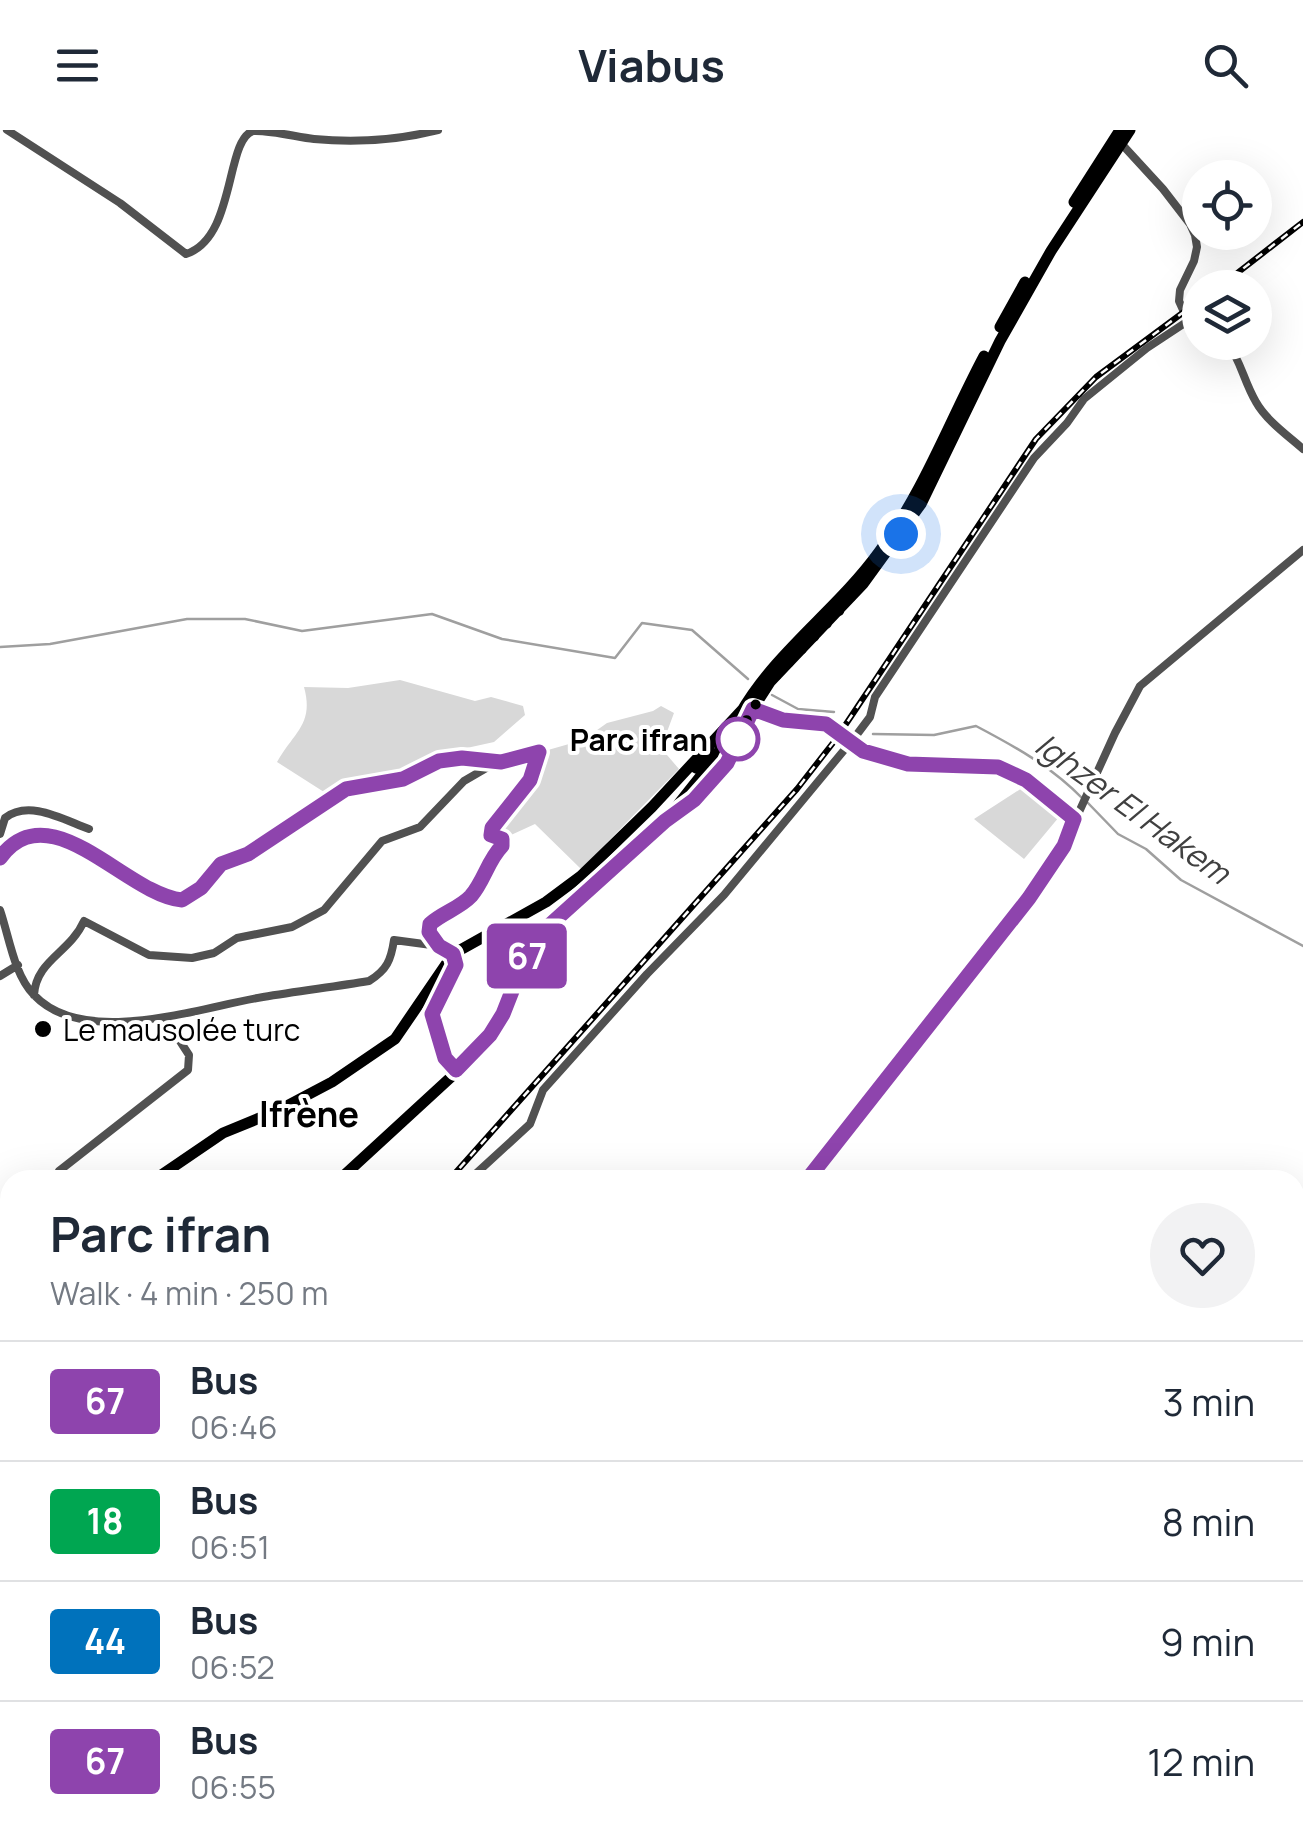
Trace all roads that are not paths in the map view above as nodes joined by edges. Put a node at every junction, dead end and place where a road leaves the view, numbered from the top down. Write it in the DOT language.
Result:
graph roads {
  1 [pos="7,130"];
  2 [pos="438,130"];
  3 [pos="1130,130"];
  4 [pos="241,134"];
  5 [pos="1119,137"];
  6 [pos="1189,270"];
  7 [pos="1182,328"];
  8 [pos="1239,360"];
  9 [pos="1303,448"];
  10 [pos="1303,550"];
  11 [pos="751,705"];
  12 [pos="720,740"];
  13 [pos="850,742"];
  14 [pos="699,758"];
  15 [pos="721,759"];
  16 [pos="491,760"];
  17 [pos="652,807"];
  18 [pos="1074,819"];
  19 [pos="88,829"];
  20 [pos="0,834"];
  21 [pos="0,858"];
  22 [pos="0,910"];
  23 [pos="439,946"];
  24 [pos="453,954"];
  25 [pos="18,965"];
  26 [pos="0,976"];
  27 [pos="34,995"];
  28 [pos="165,1018"];
  29 [pos="456,1070"];
  30 [pos="60,1170"];
  31 [pos="169,1170"];
  32 [pos="350,1170"];
  33 [pos="479,1170"];
  34 [pos="815,1170"];
  1 -- 4 [label="street"];
  2 -- 4 [label="street"];
  3 -- 5 [label="main road"];
  5 -- 6 [label="street"];
  5 -- 11 [label="main road"];
  7 -- 13 [label="street"];
  8 -- 9 [label="street"];
  10 -- 18 [label="street"];
  11 -- 12 [label="main road"];
  11 -- 13 [label="street"];
  11 -- 15 [label="main road"];
  12 -- 14 [label="main road"];
  12 -- 15 [label="main road"];
  13 -- 18 [label="street"];
  13 -- 33 [label="street"];
  14 -- 15 [label="main road"];
  14 -- 17 [label="main road"];
  15 -- 17 [label="main road"];
  15 -- 29 [label="main road"];
  16 -- 21 [label="street"];
  16 -- 23 [label="street"];
  16 -- 27 [label="street"];
  17 -- 24 [label="main road"];
  18 -- 34 [label="street"];
  19 -- 20 [label="street"];
  22 -- 25 [label="street"];
  23 -- 24 [label="street"];
  23 -- 28 [label="street"];
  24 -- 29 [label="street"];
  24 -- 31 [label="main road"];
  25 -- 26 [label="street"];
  25 -- 27 [label="street"];
  27 -- 28 [label="street"];
  28 -- 30 [label="street"];
  29 -- 32 [label="main road"];
}
